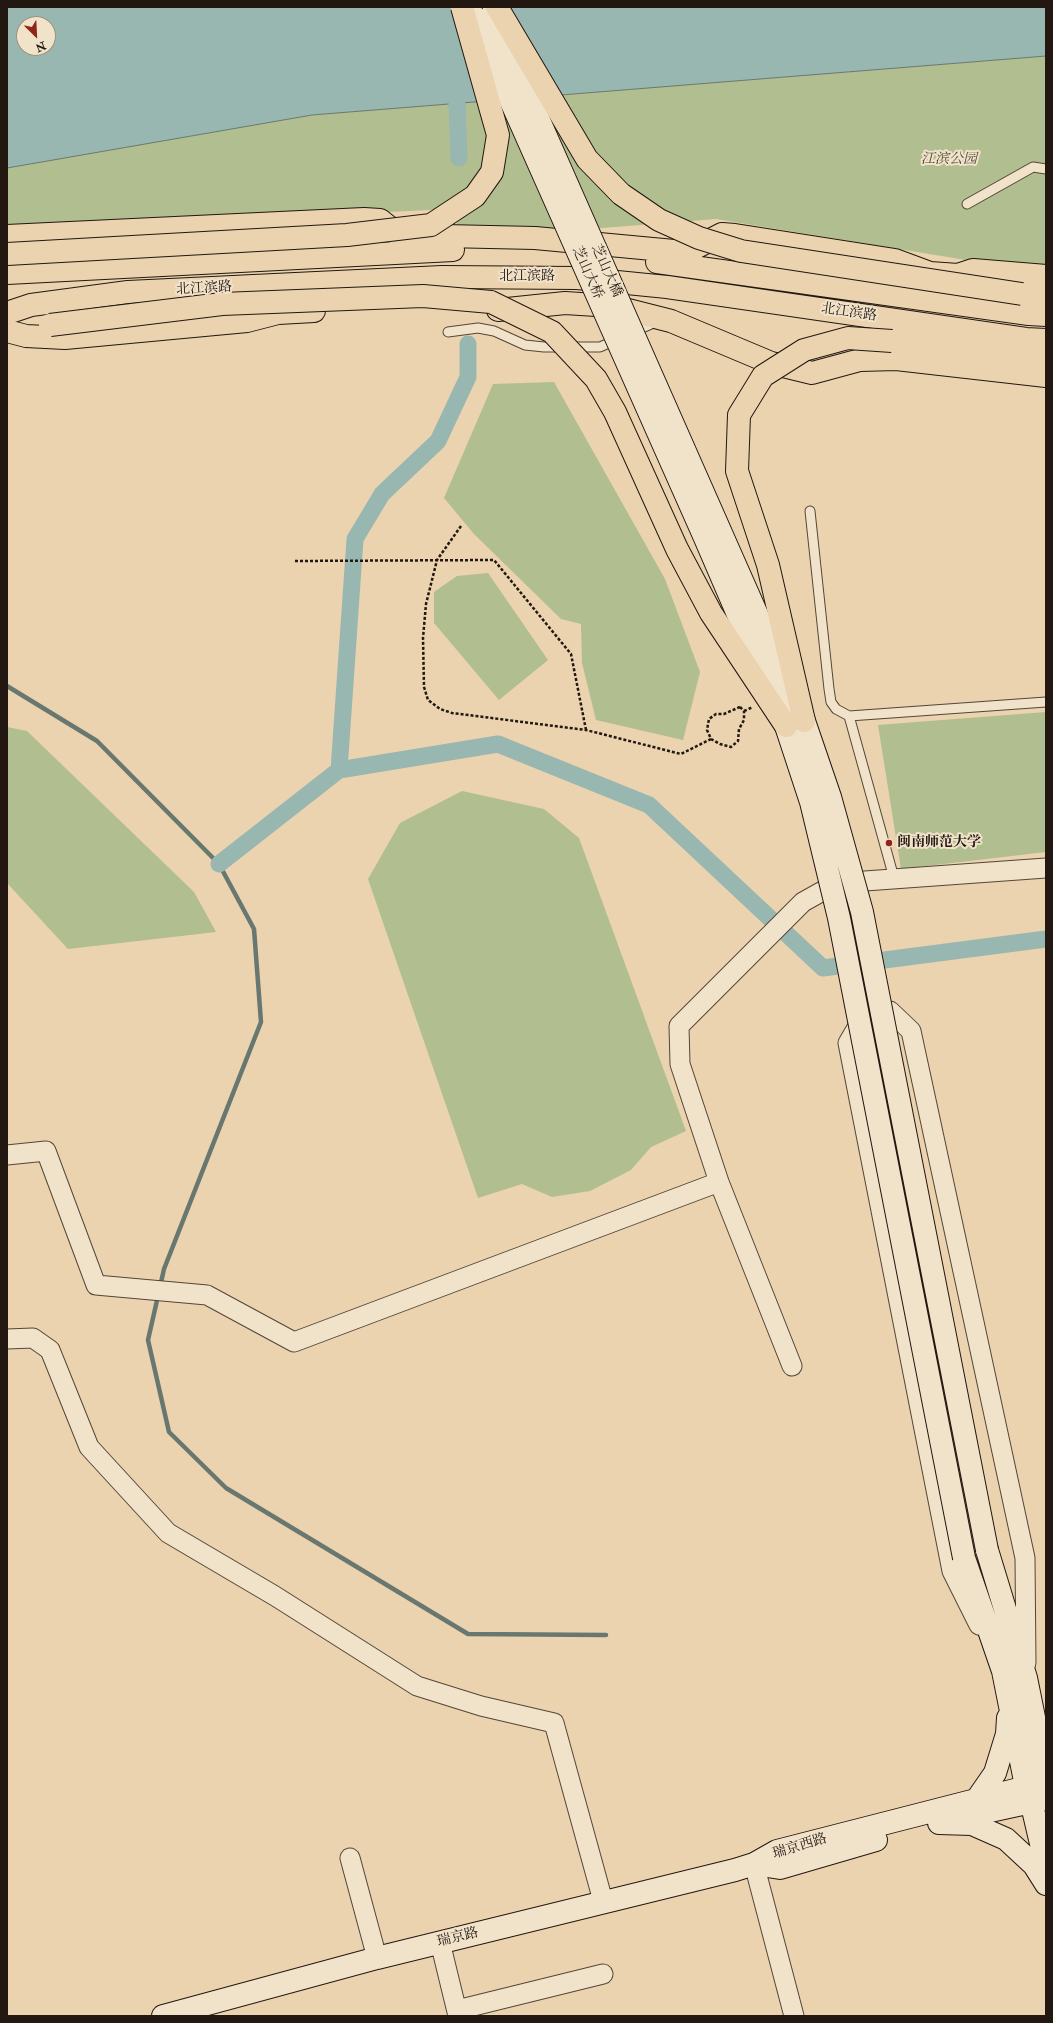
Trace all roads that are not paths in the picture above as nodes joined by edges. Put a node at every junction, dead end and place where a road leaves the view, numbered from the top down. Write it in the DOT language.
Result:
graph roads {
  1 [pos="462,7"];
  2 [pos="469,7"];
  3 [pos="489,7"];
  4 [pos="497,7"];
  5 [pos="1046,169"];
  6 [pos="967,204"];
  7 [pos="7,236"];
  8 [pos="7,254"];
  9 [pos="7,273"];
  10 [pos="1046,276"];
  11 [pos="1046,296"];
  12 [pos="7,313"];
  13 [pos="1046,315"];
  14 [pos="658,317"];
  15 [pos="7,330"];
  16 [pos="448,332"];
  17 [pos="1046,340"];
  18 [pos="1046,358"];
  19 [pos="1046,376"];
  20 [pos="810,511"];
  21 [pos="714,536"];
  22 [pos="1046,702"];
  23 [pos="849,716"];
  24 [pos="795,723"];
  25 [pos="1046,868"];
  26 [pos="894,878"];
  27 [pos="7,1156"];
  28 [pos="719,1182"];
  29 [pos="7,1339"];
  30 [pos="792,1366"];
  31 [pos="1003,1671"];
  32 [pos="1027,1685"];
  33 [pos="1009,1699"];
  34 [pos="1046,1725"];
  35 [pos="1046,1777"];
  36 [pos="1037,1792"];
  37 [pos="977,1799"];
  38 [pos="939,1823"];
  39 [pos="350,1858"];
  40 [pos="754,1864"];
  41 [pos="1046,1865"];
  42 [pos="1046,1884"];
  43 [pos="603,1901"];
  44 [pos="440,1942"];
  45 [pos="377,1958"];
  46 [pos="603,1974"];
  47 [pos="458,2013"];
  48 [pos="163,2016"];
  49 [pos="794,2016"];
  1 -- 8 [label="main road, bridge"];
  2 -- 21 [label="street, 芝山大桥, bridge"];
  3 -- 21 [label="street, 芝山大橋, bridge"];
  4 -- 11 [label="main road, bridge"];
  5 -- 6 [label="lane"];
  7 -- 10 [label="main road"];
  9 -- 13 [label="main road, 北江滨路"];
  12 -- 17 [label="main road, 北江滨路"];
  14 -- 15 [label="main road"];
  14 -- 16 [label="lane"];
  14 -- 19 [label="main road"];
  15 -- 24 [label="main road, bridge"];
  18 -- 24 [label="main road, bridge"];
  20 -- 23 [label="lane"];
  21 -- 24 [label="street, bridge"];
  22 -- 23 [label="lane"];
  23 -- 26 [label="lane"];
  24 -- 31 [label="street, bridge"];
  24 -- 32 [label="street, bridge"];
  25 -- 26 [label="street"];
  26 -- 28 [label="street"];
  27 -- 28 [label="street"];
  28 -- 30 [label="street"];
  29 -- 43 [label="street"];
  31 -- 32 [label="street"];
  31 -- 33 [label="street"];
  32 -- 34 [label="street"];
  32 -- 35 [label="street"];
  33 -- 36 [label="street"];
  33 -- 37 [label="street"];
  36 -- 37 [label="street, 瑞京西路"];
  36 -- 38 [label="street, 瑞京西路"];
  36 -- 41 [label="street"];
  37 -- 40 [label="street, 瑞京西路"];
  38 -- 40 [label="street, 瑞京西路"];
  38 -- 42 [label="street"];
  39 -- 45 [label="street"];
  40 -- 43 [label="street, 瑞京路"];
  40 -- 49 [label="street"];
  43 -- 44 [label="street, 瑞京路"];
  44 -- 45 [label="street, 瑞京路"];
  44 -- 47 [label="street"];
  45 -- 48 [label="street, 瑞京路"];
  46 -- 47 [label="street"];
}
